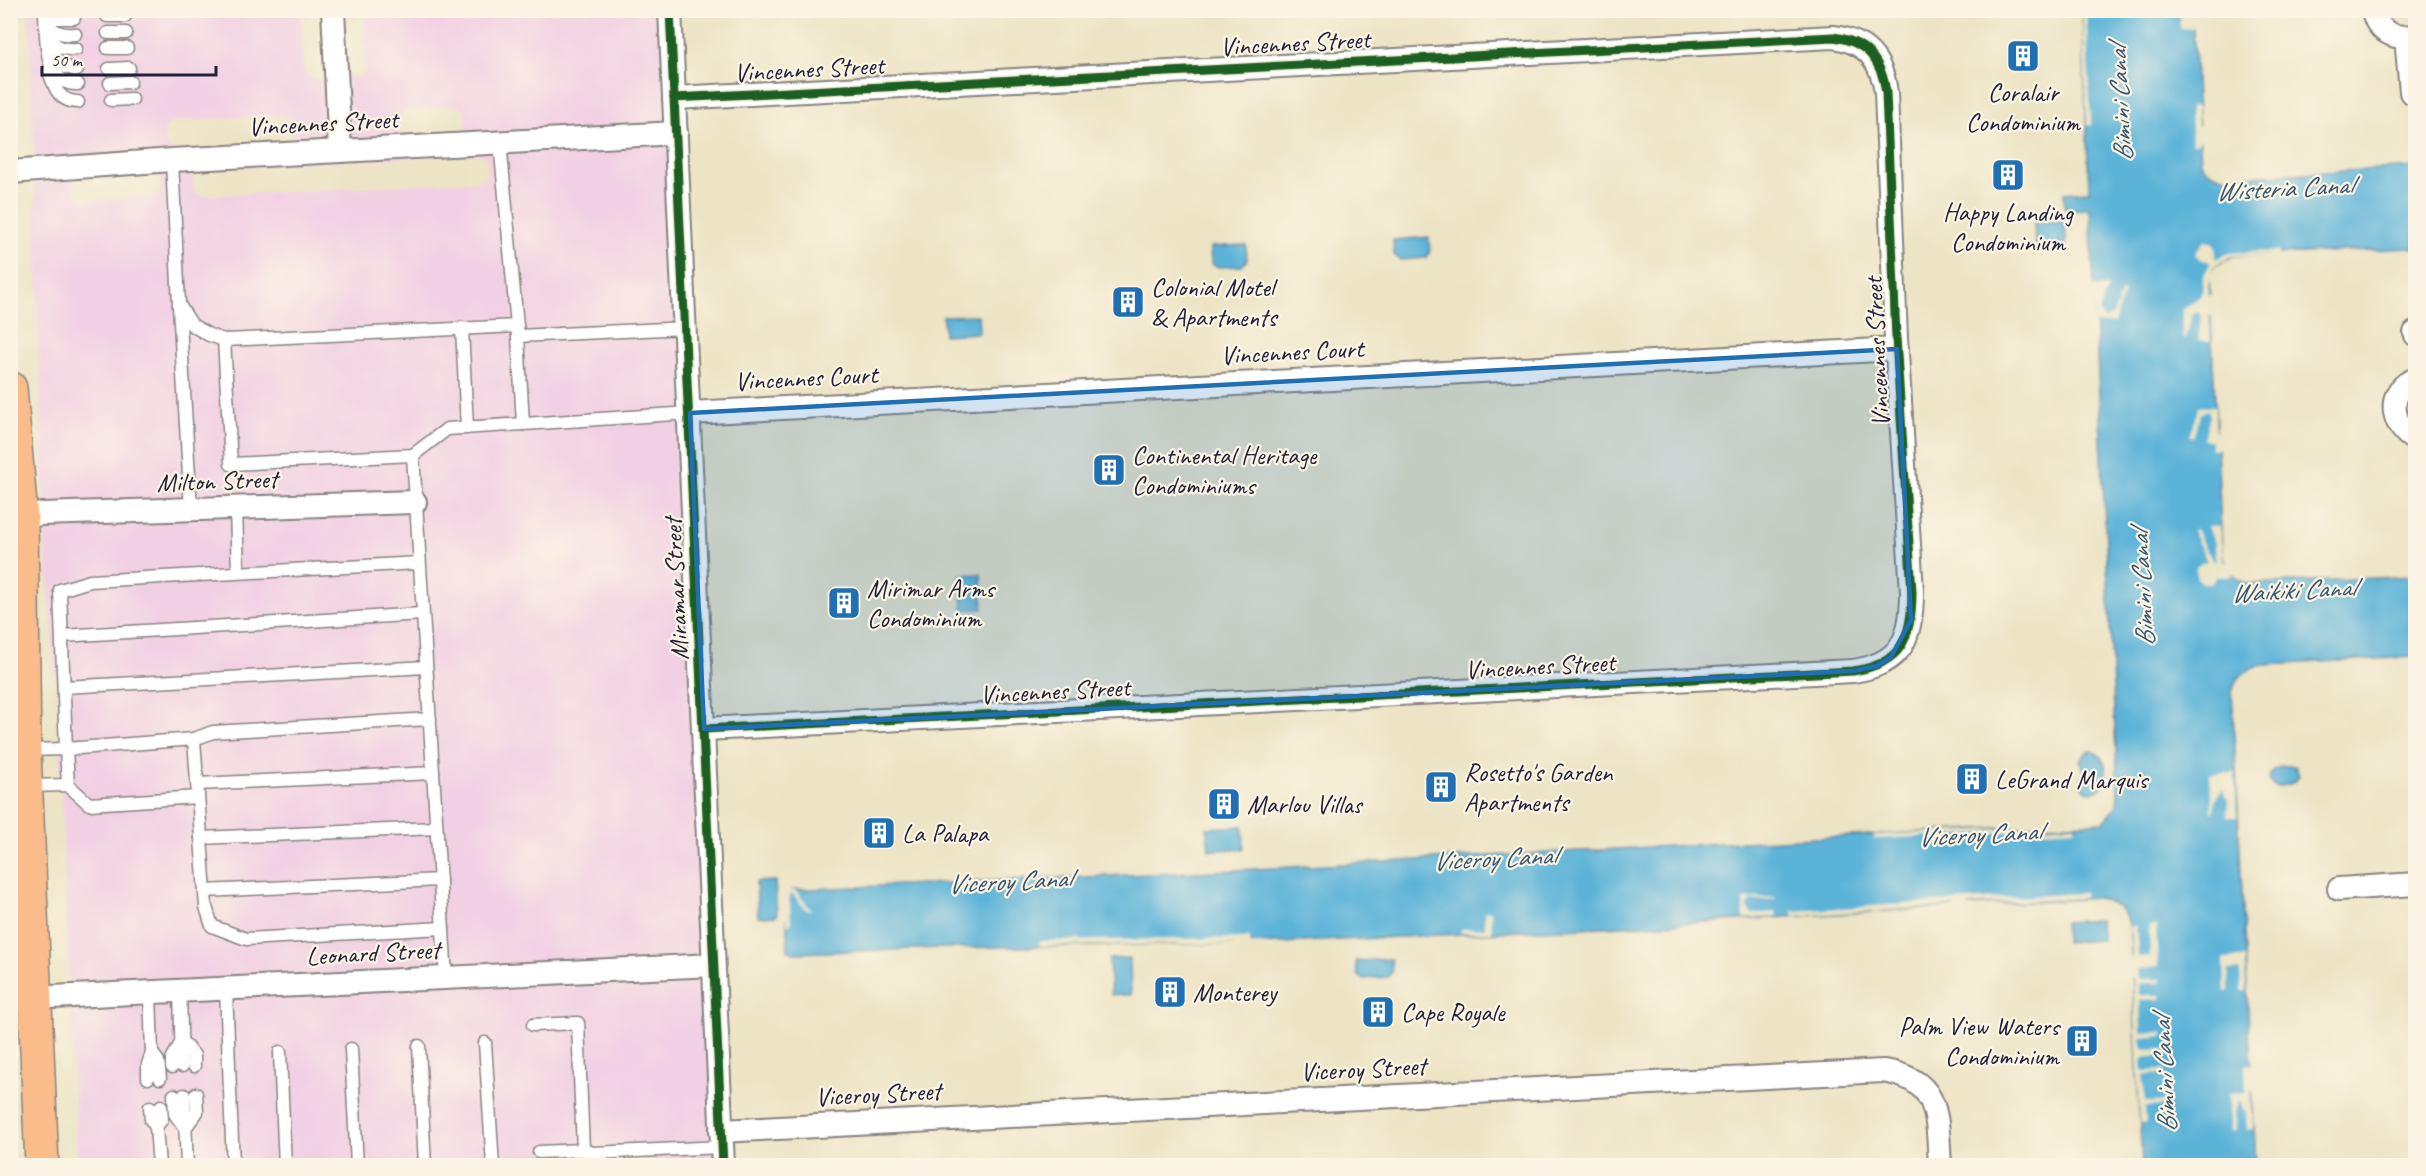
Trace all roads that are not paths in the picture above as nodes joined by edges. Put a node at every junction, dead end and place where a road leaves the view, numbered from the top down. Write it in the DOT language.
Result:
graph roads {
  1 [pos="333,10"];
  2 [pos="670,10"];
  3 [pos="2373,10"];
  4 [pos="107,16"];
  5 [pos="125,16"];
  6 [pos="74,18"];
  7 [pos="46,25"];
  8 [pos="108,33"];
  9 [pos="126,33"];
  10 [pos="75,34"];
  11 [pos="2411,36"];
  12 [pos="108,48"];
  13 [pos="128,48"];
  14 [pos="76,49"];
  15 [pos="47,51"];
  16 [pos="129,68"];
  17 [pos="109,69"];
  18 [pos="77,70"];
  19 [pos="130,82"];
  20 [pos="110,83"];
  21 [pos="78,84"];
  22 [pos="2411,92"];
  23 [pos="674,98"];
  24 [pos="132,99"];
  25 [pos="111,100"];
  26 [pos="78,102"];
  27 [pos="676,133"];
  28 [pos="500,142"];
  29 [pos="340,151"];
  30 [pos="172,160"];
  31 [pos="10,172"];
  32 [pos="179,305"];
  33 [pos="462,328"];
  34 [pos="686,328"];
  35 [pos="517,331"];
  36 [pos="224,340"];
  37 [pos="1897,349"];
  38 [pos="2415,379"];
  39 [pos="10,388"];
  40 [pos="690,413"];
  41 [pos="523,424"];
  42 [pos="467,428"];
  43 [pos="2415,440"];
  44 [pos="413,455"];
  45 [pos="416,502"];
  46 [pos="236,509"];
  47 [pos="191,510"];
  48 [pos="21,517"];
  49 [pos="419,563"];
  50 [pos="238,572"];
  51 [pos="423,614"];
  52 [pos="62,636"];
  53 [pos="426,667"];
  54 [pos="64,687"];
  55 [pos="430,720"];
  56 [pos="704,729"];
  57 [pos="194,740"];
  58 [pos="66,749"];
  59 [pos="24,750"];
  60 [pos="433,773"];
  61 [pos="68,785"];
  62 [pos="26,786"];
  63 [pos="198,790"];
  64 [pos="436,828"];
  65 [pos="201,838"];
  66 [pos="440,880"];
  67 [pos="2415,884"];
  68 [pos="2339,890"];
  69 [pos="205,891"];
  70 [pos="443,928"];
  71 [pos="714,965"];
  72 [pos="446,978"];
  73 [pos="226,989"];
  74 [pos="180,991"];
  75 [pos="150,992"];
  76 [pos="23,999"];
  77 [pos="533,1025"];
  78 [pos="182,1042"];
  79 [pos="485,1043"];
  80 [pos="419,1046"];
  81 [pos="351,1049"];
  82 [pos="280,1052"];
  83 [pos="154,1078"];
  84 [pos="156,1106"];
  85 [pos="185,1128"];
  86 [pos="722,1148"];
  87 [pos="583,1150"];
  88 [pos="540,1152"];
  89 [pos="42,1166"];
  90 [pos="159,1166"];
  91 [pos="187,1166"];
  92 [pos="233,1166"];
  93 [pos="285,1166"];
  94 [pos="357,1166"];
  95 [pos="425,1166"];
  96 [pos="493,1166"];
  97 [pos="1940,1166"];
  1 -- 29 [label="street"];
  2 -- 23 [label="street, Miramar Street"];
  3 -- 11 [label="street"];
  4 -- 5 [label="lane"];
  6 -- 7 [label="lane"];
  7 -- 10 [label="lane"];
  7 -- 14 [label="lane"];
  7 -- 15 [label="lane"];
  8 -- 9 [label="lane"];
  11 -- 22 [label="street"];
  12 -- 13 [label="lane"];
  15 -- 18 [label="lane"];
  15 -- 21 [label="lane"];
  15 -- 26 [label="lane"];
  16 -- 17 [label="lane"];
  19 -- 20 [label="lane"];
  23 -- 27 [label="street, Miramar Street"];
  23 -- 37 [label="street, Vincennes Street"];
  24 -- 25 [label="lane"];
  27 -- 28 [label="street, Vincennes Street"];
  27 -- 34 [label="street, Miramar Street"];
  28 -- 29 [label="street, Vincennes Street"];
  28 -- 35 [label="lane"];
  29 -- 30 [label="street, Vincennes Street"];
  30 -- 31 [label="street, Vincennes Street"];
  30 -- 32 [label="lane"];
  32 -- 36 [label="lane"];
  32 -- 47 [label="lane"];
  33 -- 35 [label="lane"];
  33 -- 36 [label="lane"];
  33 -- 42 [label="lane"];
  34 -- 35 [label="lane"];
  34 -- 40 [label="street, Miramar Street"];
  35 -- 41 [label="lane"];
  36 -- 44 [label="lane"];
  37 -- 40 [label="street, Vincennes Court"];
  37 -- 56 [label="street, Vincennes Street"];
  38 -- 43 [label="street"];
  39 -- 48 [label="main road"];
  40 -- 41 [label="lane"];
  40 -- 56 [label="street, Miramar Street"];
  41 -- 42 [label="lane"];
  42 -- 44 [label="lane"];
  44 -- 45 [label="lane"];
  45 -- 46 [label="street, Milton Street"];
  45 -- 49 [label="lane"];
  46 -- 47 [label="street, Milton Street"];
  46 -- 50 [label="lane"];
  47 -- 48 [label="street, Milton Street"];
  48 -- 59 [label="main road"];
  49 -- 50 [label="lane"];
  49 -- 51 [label="lane"];
  50 -- 52 [label="lane"];
  51 -- 52 [label="lane"];
  51 -- 53 [label="lane"];
  52 -- 54 [label="lane"];
  53 -- 54 [label="lane"];
  53 -- 55 [label="lane"];
  54 -- 58 [label="lane"];
  55 -- 57 [label="lane"];
  55 -- 60 [label="lane"];
  56 -- 71 [label="street, Miramar Street"];
  57 -- 58 [label="lane"];
  57 -- 63 [label="lane"];
  58 -- 59 [label="lane"];
  58 -- 61 [label="lane"];
  59 -- 62 [label="main road"];
  60 -- 63 [label="lane"];
  60 -- 64 [label="lane"];
  61 -- 62 [label="lane"];
  61 -- 63 [label="lane"];
  62 -- 76 [label="main road"];
  63 -- 65 [label="lane"];
  64 -- 65 [label="lane"];
  64 -- 66 [label="lane"];
  65 -- 69 [label="lane"];
  66 -- 69 [label="lane"];
  66 -- 70 [label="lane"];
  67 -- 68 [label="street"];
  69 -- 70 [label="lane"];
  70 -- 72 [label="lane"];
  71 -- 72 [label="street, Leonard Street"];
  71 -- 86 [label="street, Miramar Street"];
  72 -- 73 [label="street, Leonard Street"];
  73 -- 74 [label="street, Leonard Street"];
  73 -- 92 [label="lane"];
  74 -- 75 [label="street, Leonard Street"];
  74 -- 78 [label="lane"];
  75 -- 76 [label="street, Leonard Street"];
  75 -- 83 [label="lane"];
  76 -- 89 [label="main road"];
  77 -- 87 [label="lane"];
  78 -- 78 [label="lane"];
  79 -- 96 [label="lane"];
  80 -- 95 [label="lane"];
  81 -- 94 [label="lane"];
  82 -- 93 [label="lane"];
  84 -- 90 [label="lane"];
  85 -- 85 [label="lane"];
  85 -- 91 [label="lane"];
  86 -- 87 [label="lane"];
  86 -- 97 [label="street, Viceroy Street"];
  87 -- 88 [label="lane"];
}
